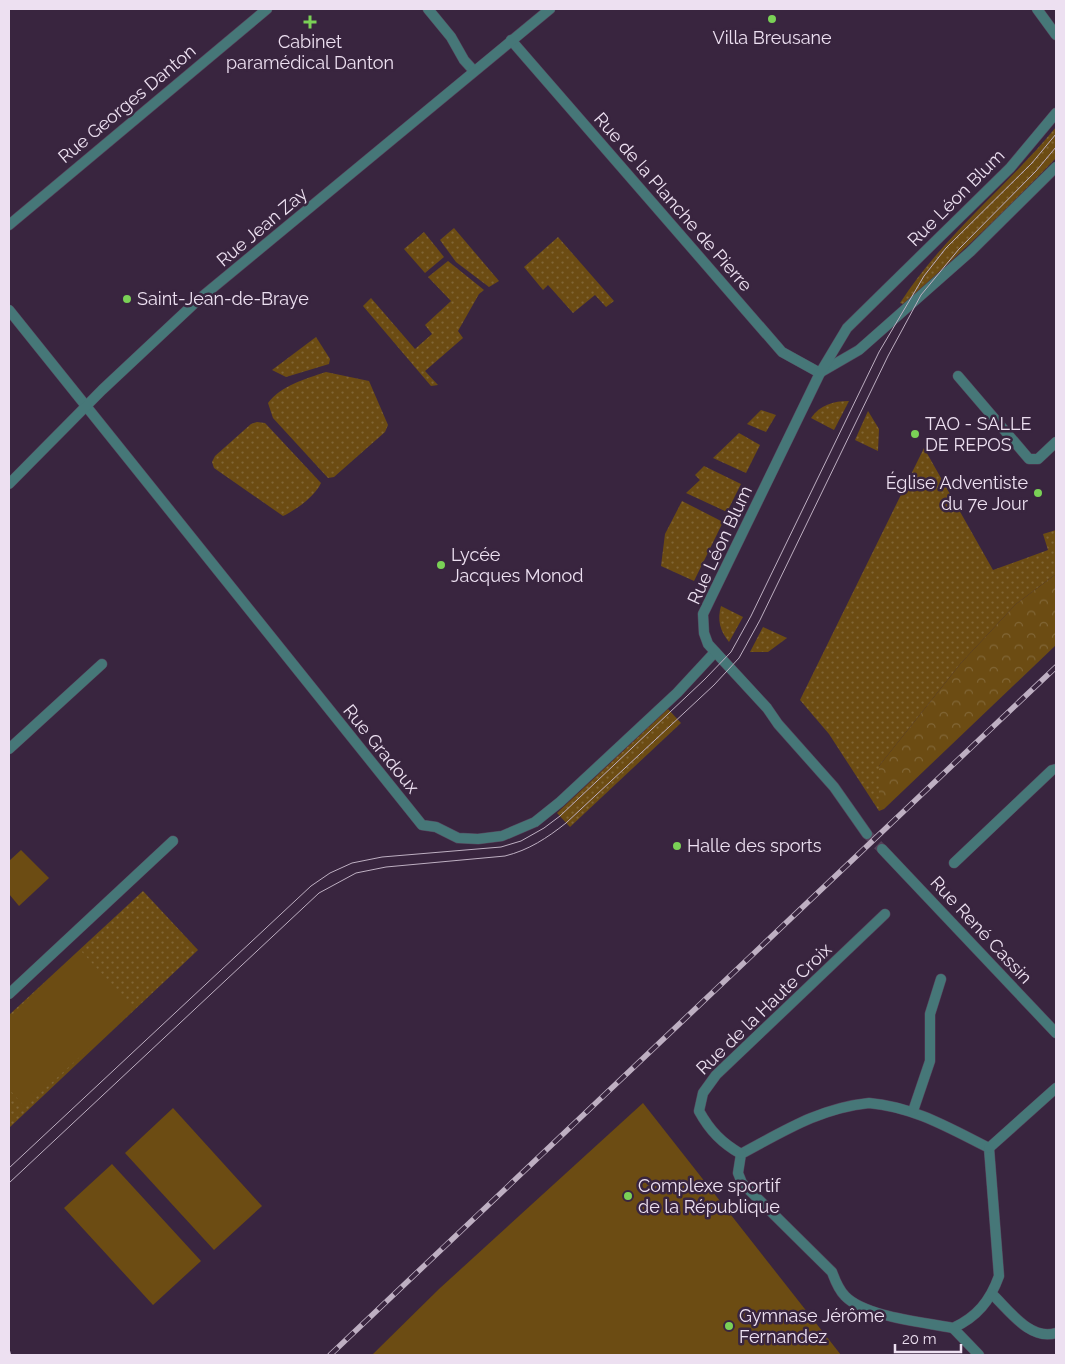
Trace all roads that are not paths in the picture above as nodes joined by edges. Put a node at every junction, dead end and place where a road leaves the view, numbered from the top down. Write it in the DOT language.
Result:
graph roads {
  1 [pos="266,9"];
  2 [pos="428,9"];
  3 [pos="550,9"];
  4 [pos="1037,9"];
  5 [pos="1056,35"];
  6 [pos="511,40"];
  7 [pos="474,71"];
  8 [pos="1056,114"];
  9 [pos="1056,167"];
  10 [pos="9,225"];
  11 [pos="9,310"];
  12 [pos="820,372"];
  13 [pos="958,376"];
  14 [pos="85,407"];
  15 [pos="1056,442"];
  16 [pos="9,484"];
  17 [pos="715,652"];
  18 [pos="102,664"];
  19 [pos="9,750"];
  20 [pos="1056,769"];
  21 [pos="867,834"];
  22 [pos="173,841"];
  23 [pos="882,849"];
  24 [pos="954,863"];
  25 [pos="885,914"];
  26 [pos="941,979"];
  27 [pos="9,994"];
  28 [pos="1056,1033"];
  29 [pos="1056,1088"];
  30 [pos="913,1110"];
  31 [pos="989,1148"];
  32 [pos="741,1154"];
  33 [pos="992,1294"];
  34 [pos="952,1328"];
  35 [pos="1056,1333"];
  36 [pos="979,1355"];
  1 -- 10 [label="street, Rue Georges Danton"];
  2 -- 7 [label="street"];
  3 -- 6 [label="street, Rue Jean Zay"];
  4 -- 5 [label="street"];
  6 -- 7 [label="street, Rue Jean Zay"];
  6 -- 12 [label="street, Rue de la Planche de Pierre"];
  7 -- 14 [label="street, Rue Jean Zay"];
  8 -- 12 [label="street, Rue Léon Blum"];
  9 -- 12 [label="street"];
  11 -- 14 [label="street, Rue Gradoux"];
  12 -- 17 [label="street, Rue Léon Blum"];
  13 -- 15 [label="street"];
  14 -- 16 [label="street, Rue Jean Zay"];
  14 -- 17 [label="street, Rue Gradoux"];
  17 -- 21 [label="street, Rue Léon Blum"];
  18 -- 19 [label="street"];
  20 -- 24 [label="street"];
  22 -- 27 [label="street"];
  23 -- 28 [label="street, Rue René Cassin"];
  25 -- 32 [label="street, Rue de la Haute Croix"];
  26 -- 30 [label="street"];
  29 -- 31 [label="street"];
  30 -- 31 [label="street"];
  30 -- 32 [label="street"];
  31 -- 33 [label="street"];
  32 -- 34 [label="street"];
  33 -- 34 [label="street"];
  33 -- 35 [label="street"];
  34 -- 36 [label="street"];
}
